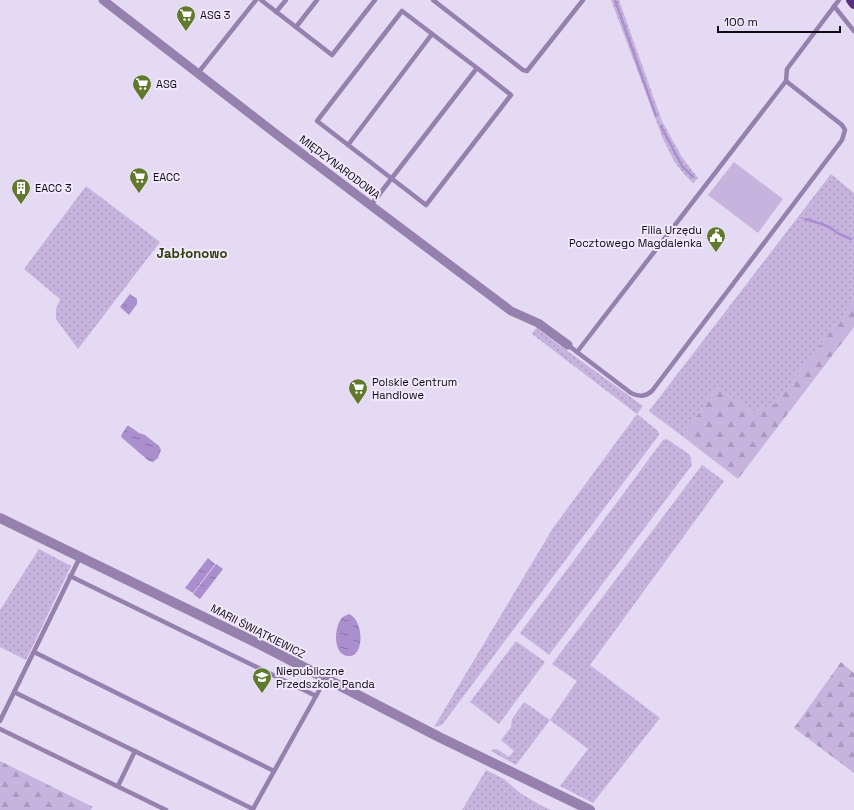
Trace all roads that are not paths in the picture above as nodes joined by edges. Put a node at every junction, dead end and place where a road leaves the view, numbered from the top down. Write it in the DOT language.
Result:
graph roads {
  1 [pos="103,0"];
  2 [pos="256,0"];
  3 [pos="261,0"];
  4 [pos="286,0"];
  5 [pos="317,0"];
  6 [pos="375,0"];
  7 [pos="433,0"];
  8 [pos="582,0"];
  9 [pos="839,0"];
  10 [pos="851,0"];
  11 [pos="854,4"];
  12 [pos="834,6"];
  13 [pos="276,12"];
  14 [pos="296,27"];
  15 [pos="854,31"];
  16 [pos="432,34"];
  17 [pos="477,68"];
  18 [pos="198,73"];
  19 [pos="786,81"];
  20 [pos="348,145"];
  21 [pos="391,178"];
  22 [pos="371,205"];
  23 [pos="568,345"];
  24 [pos="578,352"];
  25 [pos="0,518"];
  26 [pos="80,557"];
  27 [pos="70,576"];
  28 [pos="34,652"];
  29 [pos="326,678"];
  30 [pos="14,692"];
  31 [pos="316,696"];
  32 [pos="0,721"];
  33 [pos="0,729"];
  34 [pos="135,751"];
  35 [pos="274,771"];
  36 [pos="118,786"];
  37 [pos="252,809"];
  38 [pos="166,810"];
  39 [pos="590,810"];
  1 -- 18 [label="street, MIĘDZYNARODOWA"];
  2 -- 18 [label="lane"];
  3 -- 13 [label="lane"];
  4 -- 13 [label="lane"];
  5 -- 14 [label="lane"];
  6 -- 14 [label="lane"];
  7 -- 8 [label="lane"];
  9 -- 12 [label="lane"];
  10 -- 11 [label="main road"];
  12 -- 15 [label="lane"];
  12 -- 19 [label="lane"];
  13 -- 14 [label="lane"];
  16 -- 17 [label="lane"];
  16 -- 20 [label="lane"];
  16 -- 20 [label="lane"];
  17 -- 21 [label="lane"];
  17 -- 21 [label="lane"];
  18 -- 22 [label="street, MIĘDZYNARODOWA"];
  19 -- 24 [label="lane"];
  19 -- 24 [label="lane"];
  20 -- 21 [label="lane"];
  21 -- 22 [label="lane"];
  22 -- 23 [label="street, MIĘDZYNARODOWA"];
  23 -- 24 [label="lane"];
  25 -- 26 [label="street, MARII ŚWIĄTKIEWICZ"];
  26 -- 27 [label="lane"];
  26 -- 29 [label="street, MARII ŚWIĄTKIEWICZ"];
  27 -- 28 [label="lane"];
  27 -- 31 [label="lane"];
  28 -- 30 [label="lane"];
  28 -- 35 [label="lane"];
  29 -- 31 [label="lane"];
  29 -- 39 [label="street, MARII ŚWIĄTKIEWICZ"];
  30 -- 32 [label="lane"];
  30 -- 34 [label="lane"];
  31 -- 35 [label="lane"];
  33 -- 36 [label="lane"];
  34 -- 36 [label="lane"];
  34 -- 37 [label="lane"];
  35 -- 37 [label="lane"];
  36 -- 38 [label="lane"];
}
